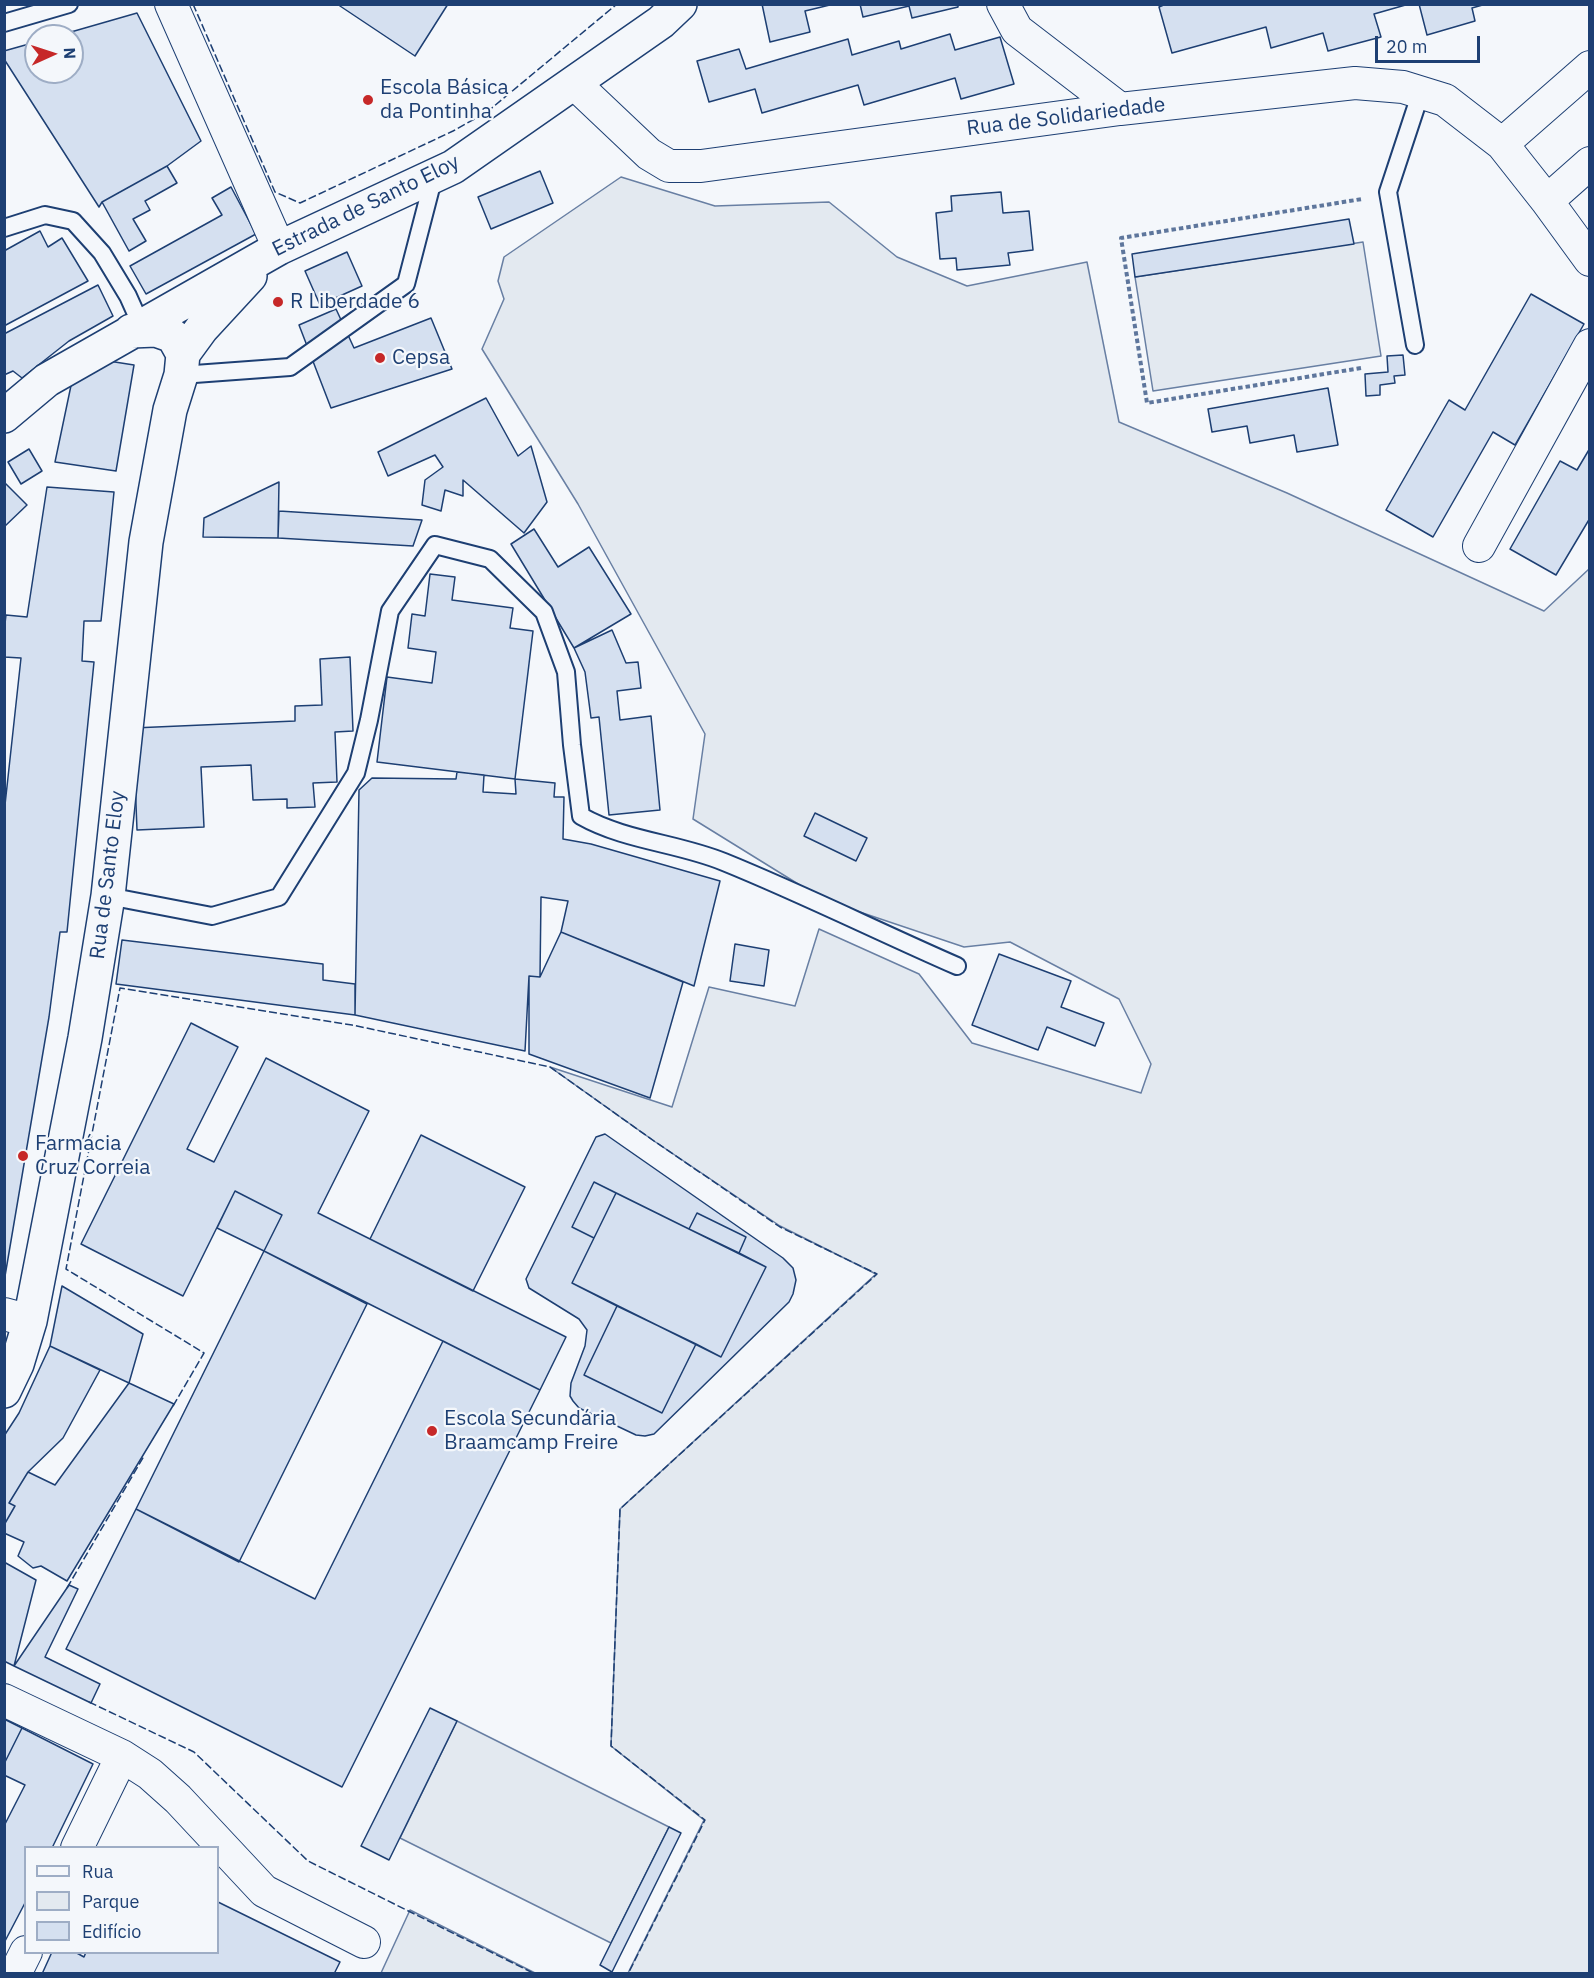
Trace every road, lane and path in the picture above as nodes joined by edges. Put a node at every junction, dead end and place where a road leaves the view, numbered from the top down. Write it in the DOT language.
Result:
graph roads {
  1 [pos="69,4"];
  2 [pos="171,4"];
  3 [pos="680,4"];
  4 [pos="1003,4"];
  5 [pos="4,23"];
  6 [pos="1590,67"];
  7 [pos="574,82"];
  8 [pos="1420,92"];
  9 [pos="1120,109"];
  10 [pos="1502,144"];
  11 [pos="1590,163"];
  12 [pos="434,176"];
  13 [pos="1547,201"];
  14 [pos="1365,210"];
  15 [pos="4,228"];
  16 [pos="279,248"];
  17 [pos="1590,260"];
  18 [pos="136,328"];
  19 [pos="1414,345"];
  20 [pos="1590,345"];
  21 [pos="182,365"];
  22 [pos="1361,368"];
  23 [pos="4,416"];
  24 [pos="1479,546"];
  25 [pos="108,896"];
  26 [pos="957,966"];
  27 [pos="17,1318"];
  28 [pos="4,1391"];
  29 [pos="4,1700"];
  30 [pos="122,1756"];
  31 [pos="77,1846"];
  32 [pos="364,1942"];
  33 [pos="25,1954"];
  34 [pos="15,1974"];
  1 -- 5 [label="lane"];
  2 -- 16 [label="street"];
  3 -- 7 [label="main road, Estrada de Santo Eloy"];
  4 -- 9 [label="street"];
  6 -- 10 [label="street"];
  7 -- 9 [label="street, Rua de Solidariedade"];
  7 -- 12 [label="main road, Estrada de Santo Eloy"];
  8 -- 9 [label="street, Rua de Solidariedade"];
  8 -- 10 [label="street, Rua de Solidariedade"];
  8 -- 19 [label="lane"];
  10 -- 13 [label="street, Rua de Solidariedade"];
  11 -- 13 [label="street"];
  12 -- 16 [label="main road, Estrada de Santo Eloy"];
  12 -- 21 [label="lane"];
  13 -- 17 [label="street, Rua de Solidariedade"];
  14 -- 22 [label="path"];
  15 -- 18 [label="lane"];
  16 -- 18 [label="main road, Estrada de Santo Eloy"];
  16 -- 21 [label="main road, Rua de Santo Eloy"];
  18 -- 21 [label="main road"];
  18 -- 23 [label="main road, Estrada de Santo Eloy"];
  20 -- 24 [label="street"];
  21 -- 25 [label="main road, Rua de Santo Eloy"];
  25 -- 26 [label="lane"];
  25 -- 27 [label="main road, Rua de Santo Eloy"];
  27 -- 28 [label="main road, Rua de Santo Eloy"];
  29 -- 30 [label="street"];
  30 -- 31 [label="street"];
  30 -- 32 [label="street"];
  33 -- 34 [label="street"];
}
